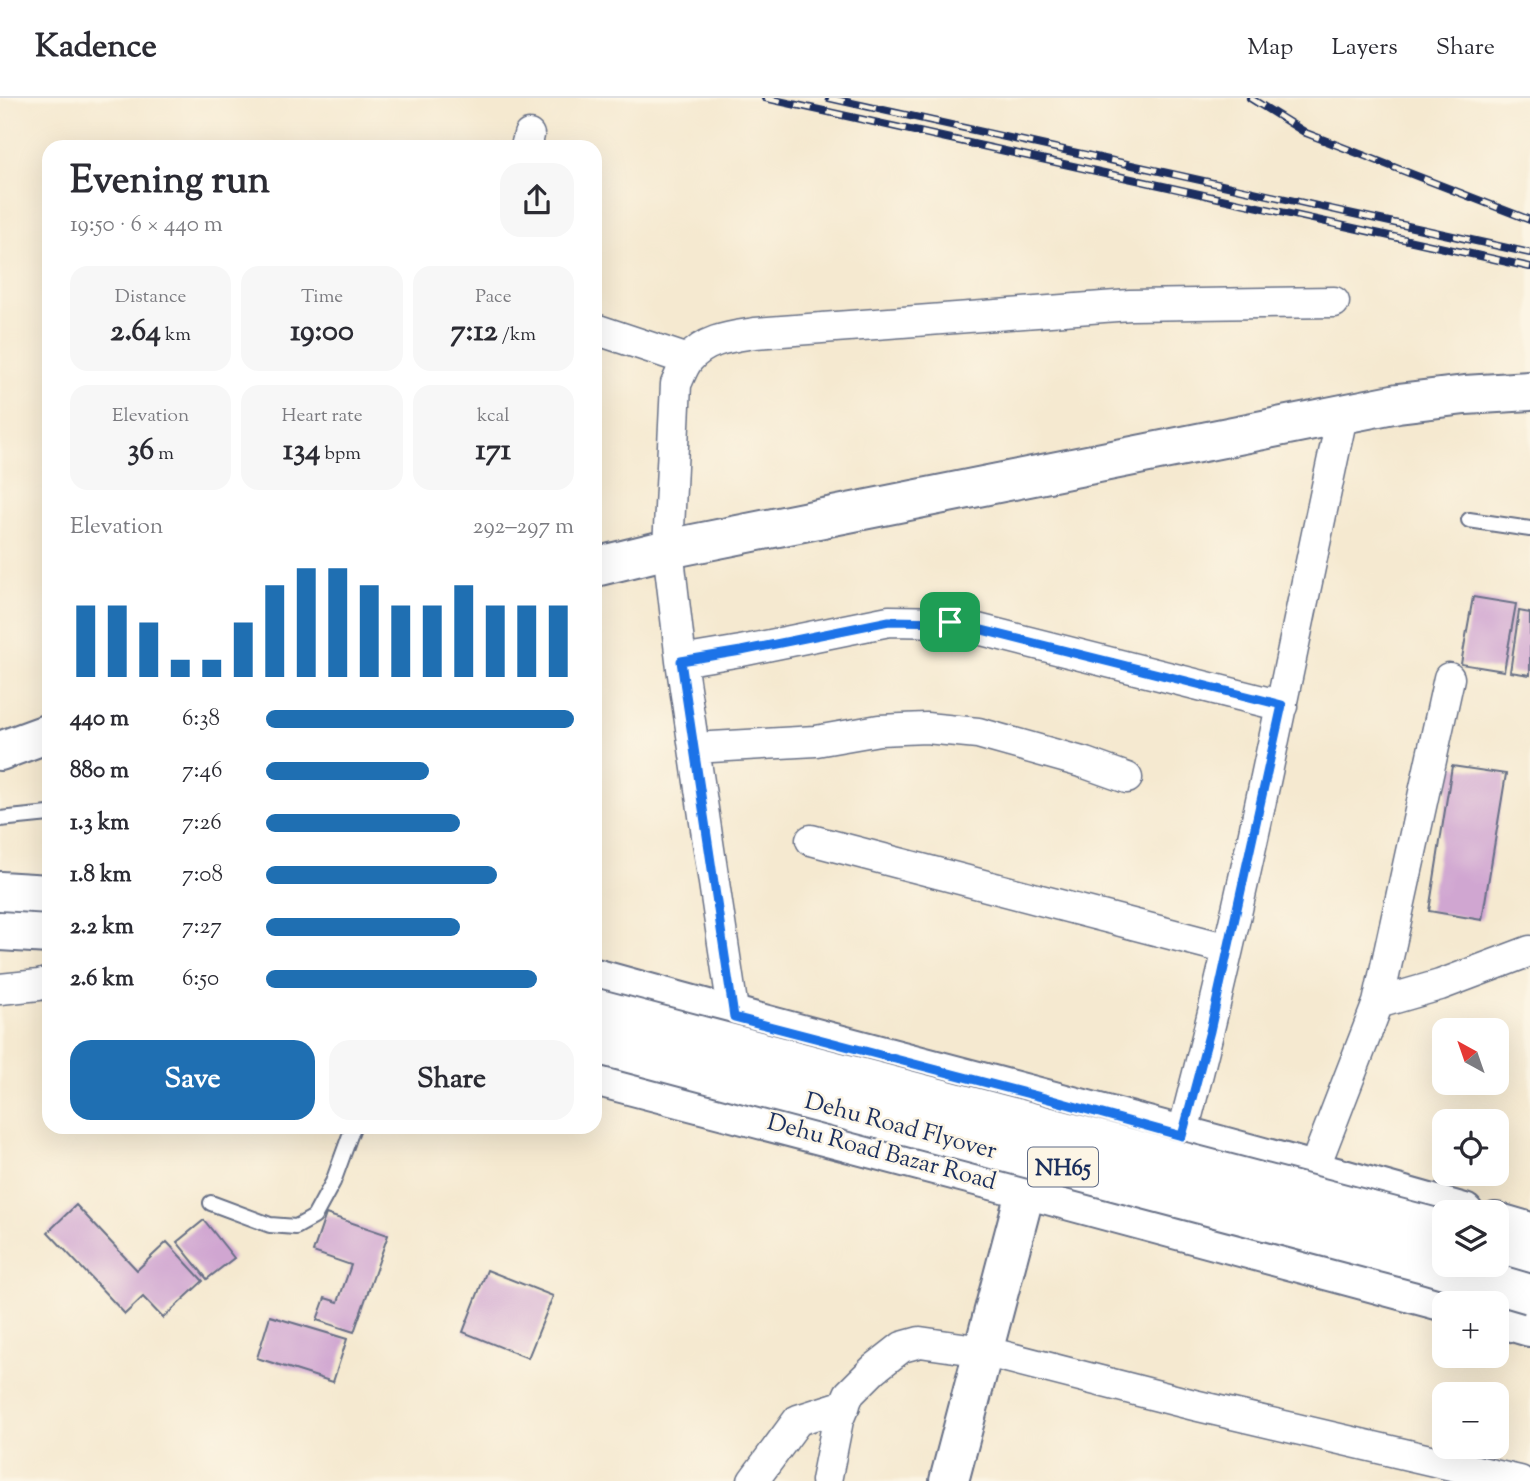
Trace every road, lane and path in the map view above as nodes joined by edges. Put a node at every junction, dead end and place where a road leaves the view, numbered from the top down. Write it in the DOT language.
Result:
graph roads {
  1 [pos="1334,302"];
  2 [pos="602,332"];
  3 [pos="688,360"];
  4 [pos="1530,391"];
  5 [pos="1342,416"];
  6 [pos="1469,520"];
  7 [pos="1530,528"];
  8 [pos="668,549"];
  9 [pos="602,565"];
  10 [pos="681,661"];
  11 [pos="1449,678"];
  12 [pos="1282,705"];
  13 [pos="42,736"];
  14 [pos="694,748"];
  15 [pos="0,751"];
  16 [pos="1127,778"];
  17 [pos="42,815"];
  18 [pos="0,819"];
  19 [pos="811,840"];
  20 [pos="0,891"];
  21 [pos="42,894"];
  22 [pos="0,931"];
  23 [pos="42,934"];
  24 [pos="1228,949"];
  25 [pos="1530,951"];
  26 [pos="602,980"];
  27 [pos="42,984"];
  28 [pos="0,989"];
  29 [pos="1378,1003"];
  30 [pos="602,1010"];
  31 [pos="734,1017"];
  32 [pos="602,1046"];
  33 [pos="602,1078"];
  34 [pos="1045,1098"];
  35 [pos="350,1134"];
  36 [pos="1182,1136"];
  37 [pos="1313,1171"];
  38 [pos="1026,1189"];
  39 [pos="211,1203"];
  40 [pos="1432,1204"];
  41 [pos="1509,1226"];
  42 [pos="1432,1227"];
  43 [pos="1530,1232"];
  44 [pos="1509,1250"];
  45 [pos="1530,1256"];
  46 [pos="1530,1294"];
  47 [pos="1432,1299"];
  48 [pos="1509,1321"];
  49 [pos="1530,1327"];
  50 [pos="983,1351"];
  51 [pos="845,1405"];
  52 [pos="753,1481"];
  53 [pos="826,1481"];
  54 [pos="949,1481"];
  55 [pos="1520,1481"];
  1 -- 3 [label="street"];
  2 -- 3 [label="street"];
  3 -- 8 [label="street"];
  4 -- 5 [label="main road"];
  5 -- 8 [label="main road"];
  5 -- 12 [label="street"];
  6 -- 7 [label="lane"];
  8 -- 9 [label="main road"];
  8 -- 10 [label="street"];
  10 -- 12 [label="street"];
  10 -- 14 [label="street"];
  11 -- 29 [label="street"];
  12 -- 24 [label="street"];
  13 -- 15 [label="main road"];
  14 -- 16 [label="street"];
  14 -- 31 [label="street"];
  17 -- 18 [label="lane"];
  19 -- 24 [label="street"];
  20 -- 21 [label="main road"];
  22 -- 23 [label="main road"];
  24 -- 36 [label="street"];
  25 -- 29 [label="street"];
  26 -- 31 [label="main road"];
  27 -- 28 [label="street"];
  29 -- 37 [label="street"];
  30 -- 42 [label="main road, Dehu Road Flyover / NH65, bridge"];
  31 -- 34 [label="main road"];
  32 -- 46 [label="main road, Dehu Road Flyover / NH65, bridge"];
  33 -- 38 [label="main road, Dehu Road Bazar Road"];
  34 -- 36 [label="main road"];
  34 -- 38 [label="main road"];
  35 -- 39 [label="lane"];
  36 -- 37 [label="main road"];
  37 -- 40 [label="main road"];
  38 -- 47 [label="main road, Dehu Road Bazar Road"];
  38 -- 50 [label="main road"];
  41 -- 43 [label="main road"];
  44 -- 45 [label="main road"];
  48 -- 49 [label="main road"];
  50 -- 51 [label="street"];
  50 -- 54 [label="main road"];
  50 -- 55 [label="street"];
  51 -- 52 [label="street"];
  51 -- 53 [label="street"];
}
